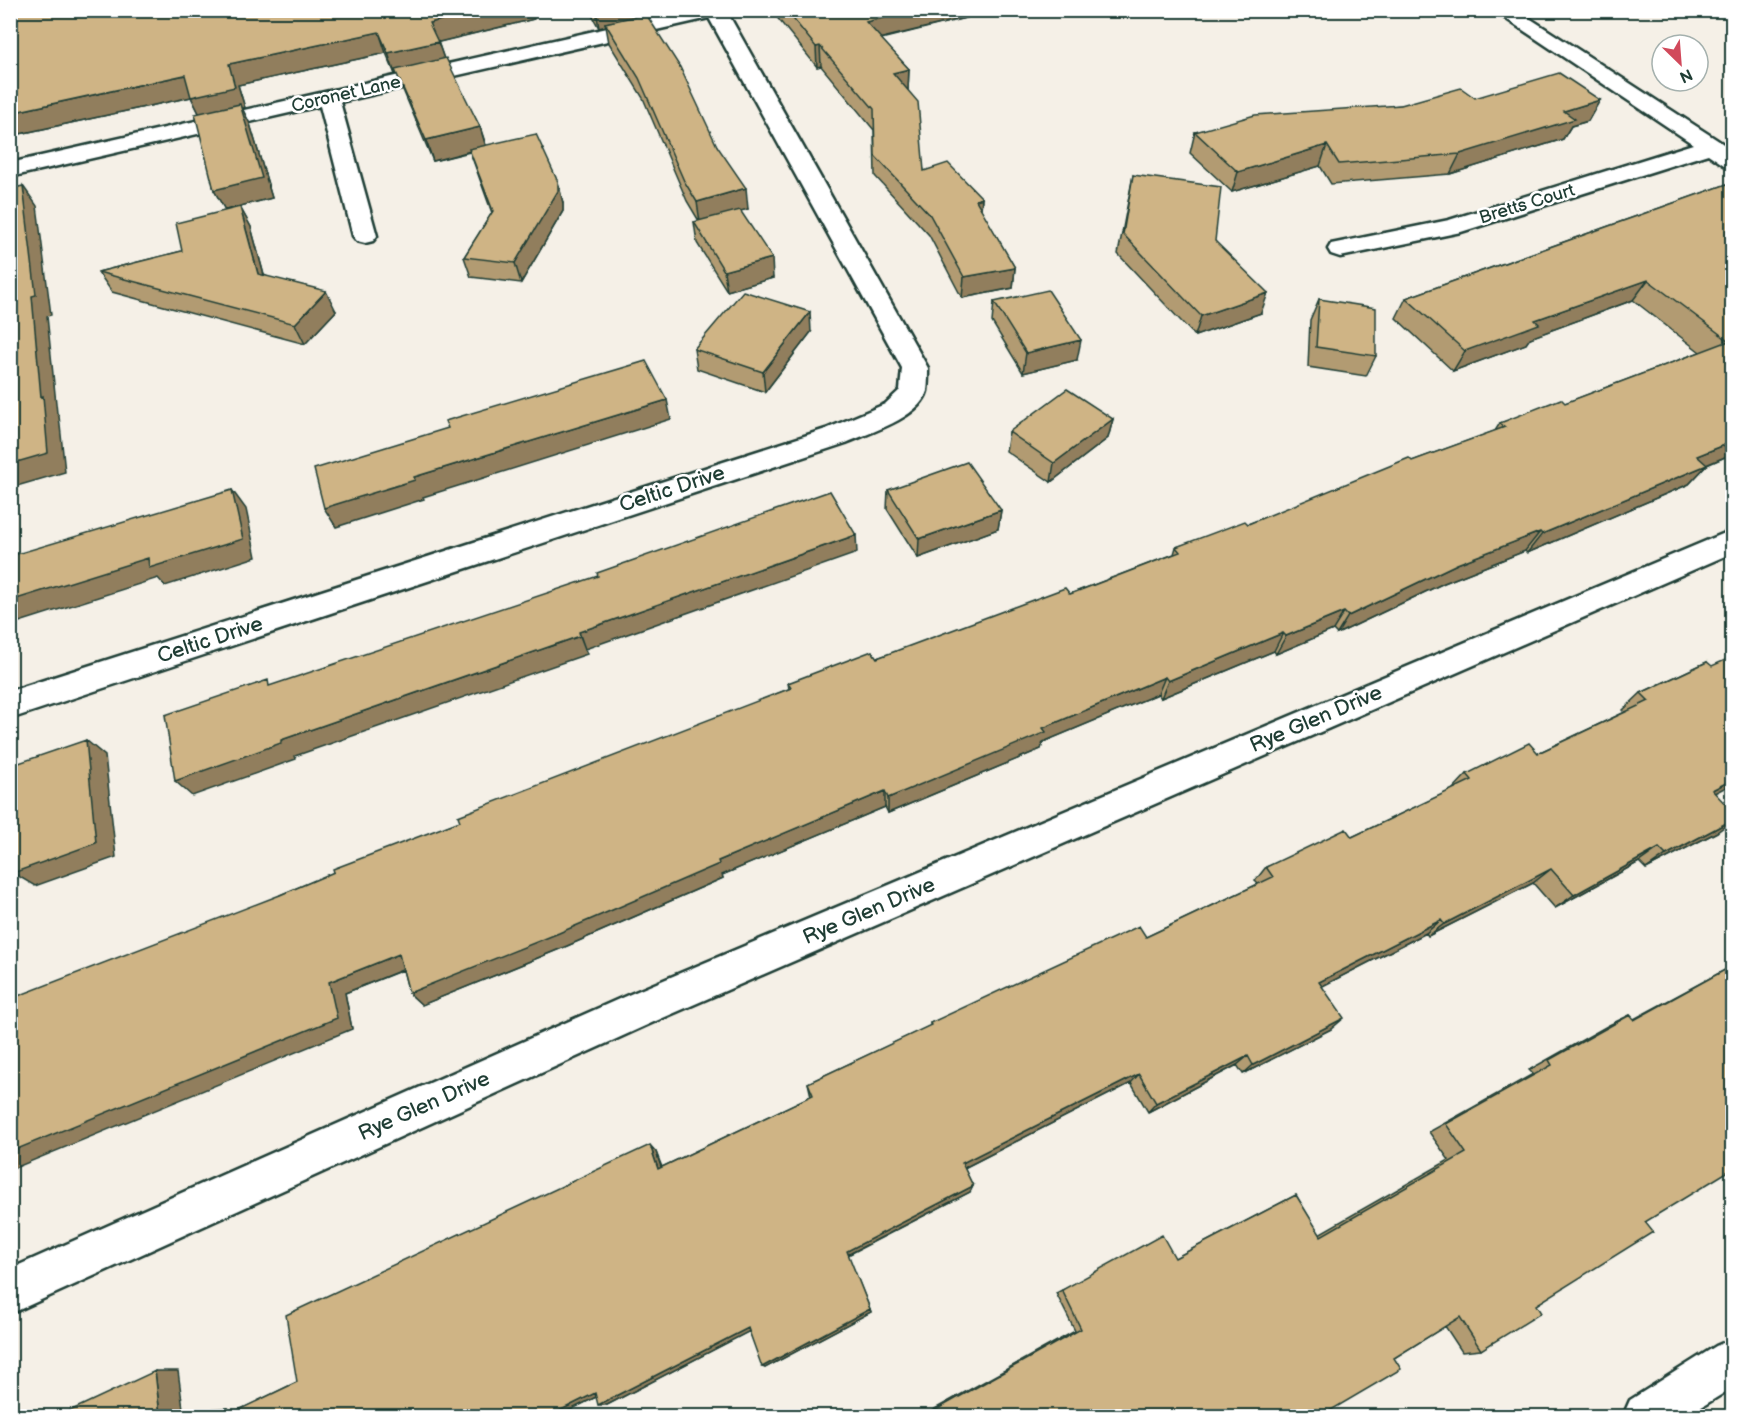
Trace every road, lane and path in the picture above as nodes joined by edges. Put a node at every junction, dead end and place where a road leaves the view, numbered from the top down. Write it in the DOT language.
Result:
graph roads {
  1 [pos="1503,10"];
  2 [pos="716,11"];
  3 [pos="328,98"];
  4 [pos="1711,146"];
  5 [pos="1732,160"];
  6 [pos="10,170"];
  7 [pos="365,236"];
  8 [pos="1340,249"];
  9 [pos="1732,541"];
  10 [pos="10,705"];
  11 [pos="10,1292"];
  12 [pos="1732,1362"];
  13 [pos="1646,1416"];
  1 -- 4 [label="street"];
  2 -- 3 [label="street, Coronet Lane"];
  2 -- 10 [label="street, Celtic Drive"];
  3 -- 6 [label="street, Coronet Lane"];
  3 -- 7 [label="street"];
  4 -- 5 [label="street"];
  4 -- 8 [label="street, Bretts Court"];
  9 -- 11 [label="street, Rye Glen Drive"];
  12 -- 13 [label="street"];
}
